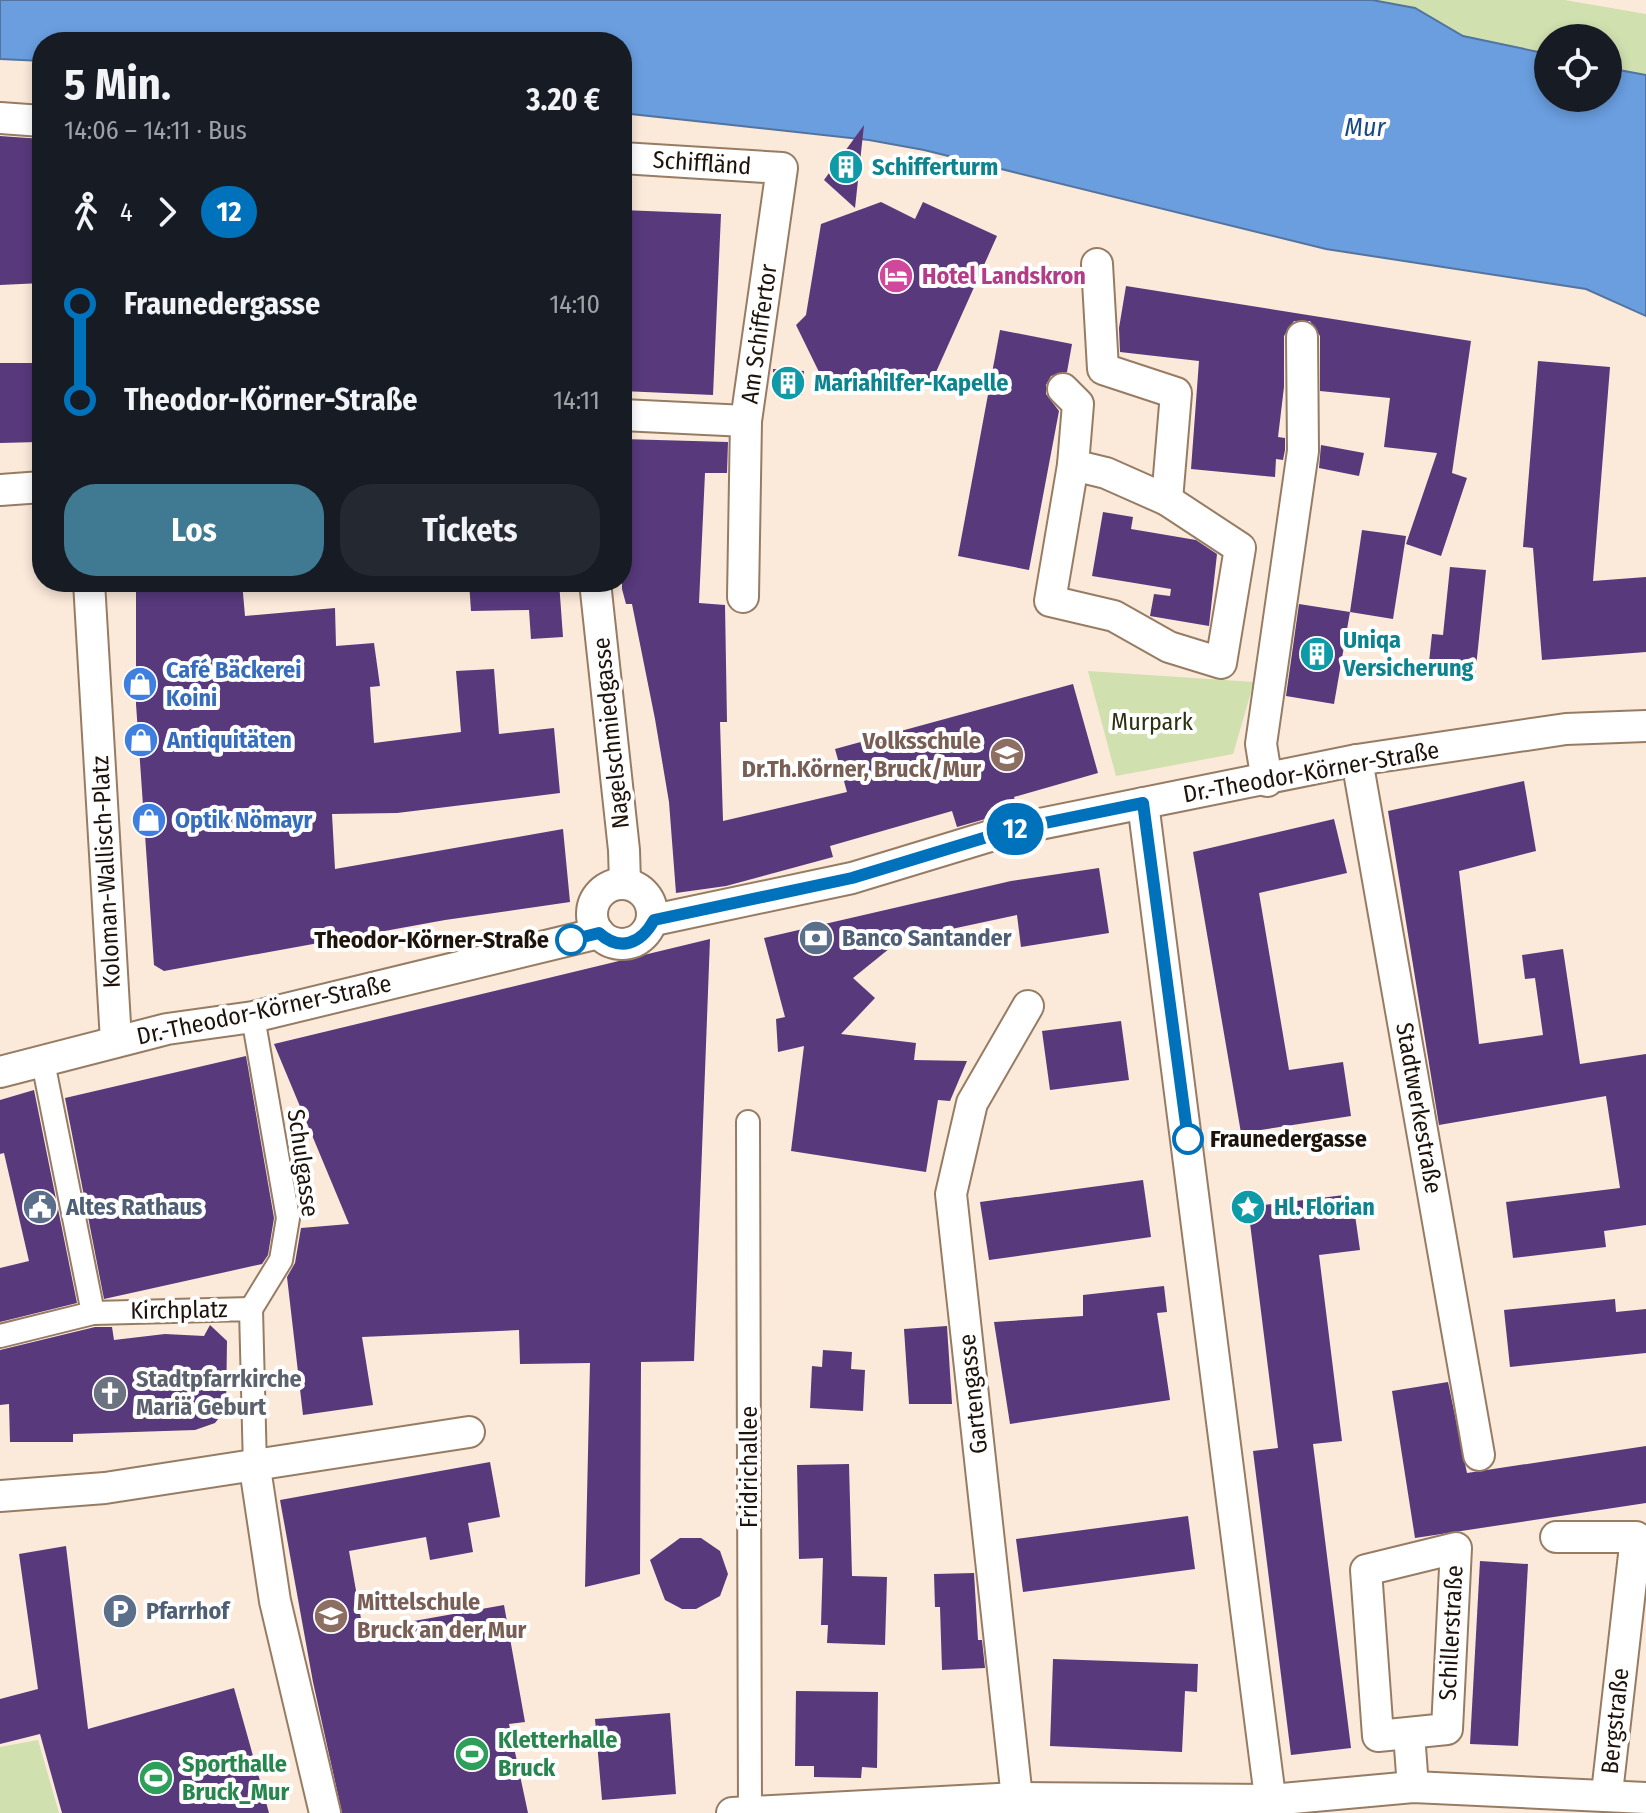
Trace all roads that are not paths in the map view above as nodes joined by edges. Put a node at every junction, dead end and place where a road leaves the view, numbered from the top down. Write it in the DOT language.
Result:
graph roads {
  1 [pos="0,118"];
  2 [pos="32,120"];
  3 [pos="632,159"];
  4 [pos="782,168"];
  5 [pos="1097,264"];
  6 [pos="1302,337"];
  7 [pos="1063,389"];
  8 [pos="632,415"];
  9 [pos="746,421"];
  10 [pos="1073,465"];
  11 [pos="32,488"];
  12 [pos="0,490"];
  13 [pos="1167,500"];
  14 [pos="90,592"];
  15 [pos="596,592"];
  16 [pos="743,597"];
  17 [pos="1221,663"];
  18 [pos="1272,670"];
  19 [pos="1646,726"];
  20 [pos="1357,760"];
  21 [pos="1267,781"];
  22 [pos="1143,803"];
  23 [pos="625,883"];
  24 [pos="654,920"];
  25 [pos="599,933"];
  26 [pos="1028,1006"];
  27 [pos="253,1017"];
  28 [pos="116,1041"];
  29 [pos="43,1062"];
  30 [pos="0,1072"];
  31 [pos="748,1122"];
  32 [pos="251,1309"];
  33 [pos="93,1313"];
  34 [pos="0,1336"];
  35 [pos="469,1432"];
  36 [pos="1479,1455"];
  37 [pos="255,1468"];
  38 [pos="0,1496"];
  39 [pos="1556,1537"];
  40 [pos="1409,1734"];
  41 [pos="1413,1787"];
  42 [pos="1607,1793"];
  43 [pos="1017,1798"];
  44 [pos="1646,1798"];
  45 [pos="1272,1806"];
  46 [pos="750,1812"];
  47 [pos="325,1813"];
  48 [pos="732,1813"];
  1 -- 2 [label="street"];
  3 -- 4 [label="street, Schiffländ"];
  4 -- 9 [label="street, Am Schiffertor"];
  5 -- 13 [label="street"];
  6 -- 18 [label="street"];
  7 -- 10 [label="street"];
  8 -- 9 [label="street"];
  9 -- 16 [label="street, Am Schiffertor"];
  10 -- 13 [label="street"];
  10 -- 17 [label="street"];
  11 -- 12 [label="street"];
  13 -- 17 [label="street"];
  14 -- 28 [label="street, Koloman-Wallisch-Platz"];
  15 -- 23 [label="street, Nagelschmiedgasse"];
  17 -- 18 [label="street"];
  18 -- 21 [label="street"];
  19 -- 20 [label="street, Dr.-Theodor-Körner-Straße"];
  20 -- 21 [label="street, Dr.-Theodor-Körner-Straße"];
  20 -- 36 [label="street, Stadtwerkestraße"];
  21 -- 22 [label="street, Dr.-Theodor-Körner-Straße"];
  22 -- 24 [label="street, Dr.-Theodor-Körner-Straße"];
  22 -- 45 [label="street"];
  23 -- 24 [label="street"];
  23 -- 25 [label="street"];
  24 -- 25 [label="street"];
  25 -- 27 [label="street, Dr.-Theodor-Körner-Straße"];
  26 -- 43 [label="street, Gartengasse"];
  27 -- 28 [label="street, Dr.-Theodor-Körner-Straße"];
  27 -- 32 [label="street, Schulgasse"];
  28 -- 29 [label="street"];
  29 -- 30 [label="street"];
  29 -- 33 [label="street"];
  31 -- 46 [label="street, Fridrichallee"];
  32 -- 33 [label="street, Kirchplatz"];
  32 -- 37 [label="street, Kirchplatz"];
  33 -- 34 [label="street, Kirchplatz"];
  35 -- 37 [label="street"];
  37 -- 38 [label="street"];
  37 -- 47 [label="street"];
  39 -- 42 [label="street, Bergstraße"];
  40 -- 40 [label="street, Schillerstraße"];
  40 -- 41 [label="street"];
  41 -- 42 [label="street"];
  41 -- 45 [label="street"];
  42 -- 44 [label="street"];
  43 -- 45 [label="street"];
  43 -- 46 [label="street"];
  46 -- 48 [label="street"];
}
